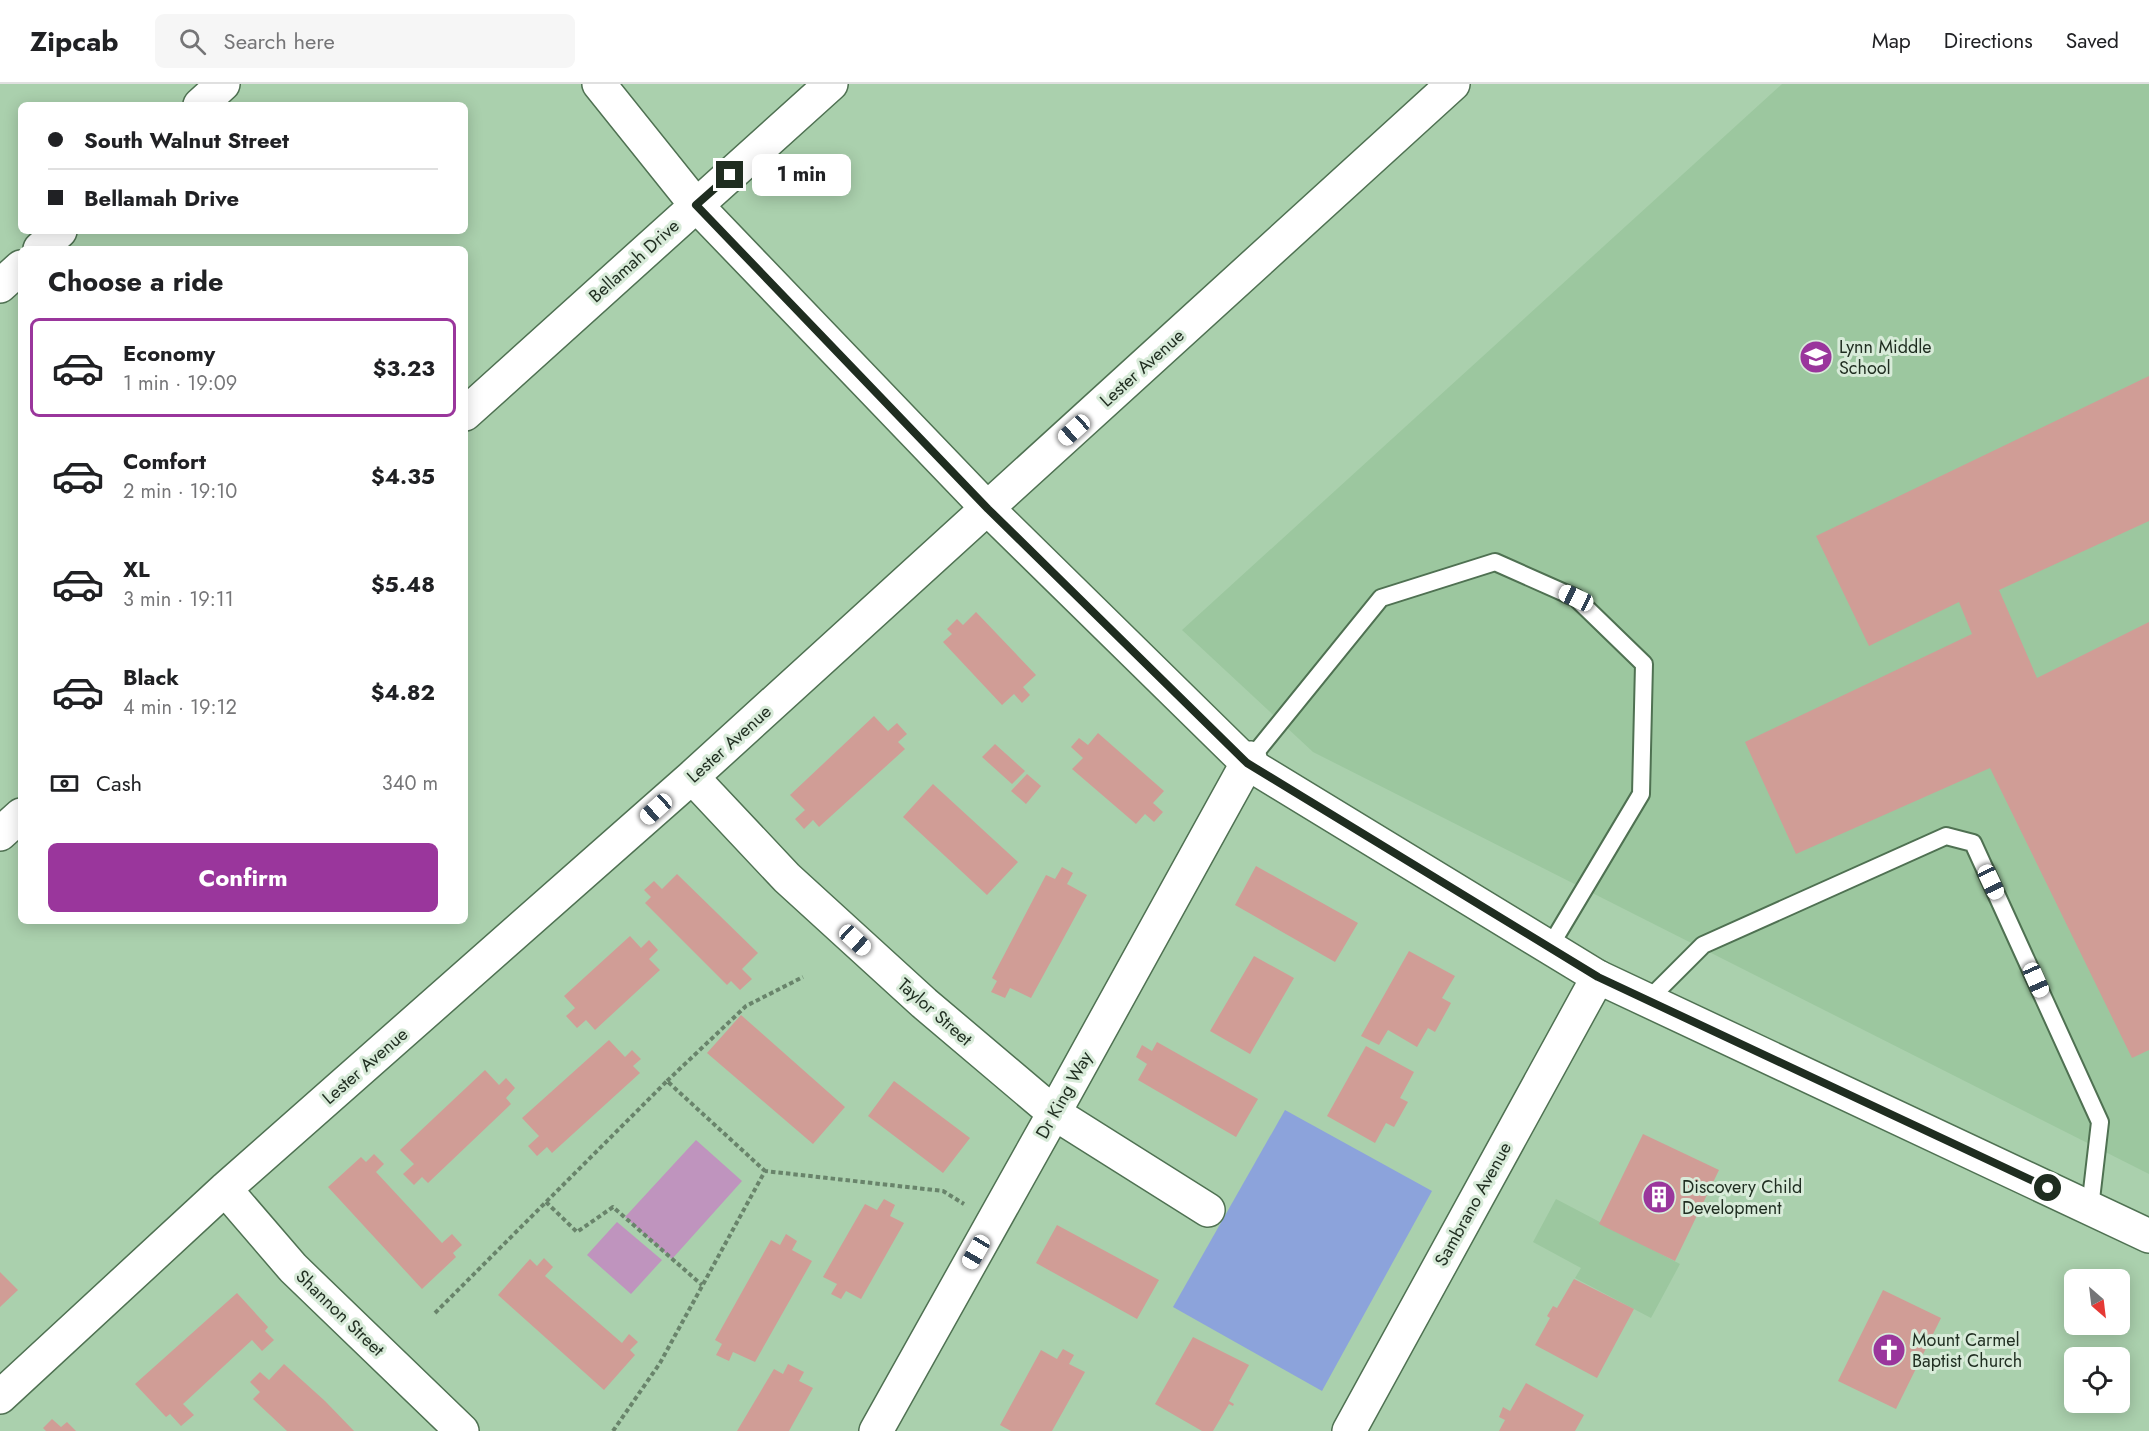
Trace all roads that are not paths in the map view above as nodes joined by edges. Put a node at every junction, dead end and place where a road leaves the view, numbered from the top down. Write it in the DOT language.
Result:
graph roads {
  1 [pos="223,84"];
  2 [pos="599,84"];
  3 [pos="831,84"];
  4 [pos="1453,84"];
  5 [pos="203,102"];
  6 [pos="696,205"];
  7 [pos="57,234"];
  8 [pos="43,246"];
  9 [pos="18,270"];
  10 [pos="0,286"];
  11 [pos="468,411"];
  12 [pos="988,509"];
  13 [pos="1248,760"];
  14 [pos="692,777"];
  15 [pos="18,818"];
  16 [pos="0,834"];
  17 [pos="1549,948"];
  18 [pos="1598,977"];
  19 [pos="1647,1001"];
  20 [pos="1054,1113"];
  21 [pos="225,1189"];
  22 [pos="2090,1208"];
  23 [pos="1208,1210"];
  24 [pos="2149,1236"];
  25 [pos="0,1397"];
  26 [pos="462,1431"];
  27 [pos="876,1431"];
  28 [pos="1349,1431"];
  1 -- 5 [label="street"];
  2 -- 6 [label="street"];
  3 -- 6 [label="street, Bellamah Drive"];
  4 -- 12 [label="street, Lester Avenue"];
  6 -- 11 [label="street, Bellamah Drive"];
  6 -- 12 [label="street"];
  7 -- 8 [label="street"];
  9 -- 10 [label="street"];
  12 -- 13 [label="street"];
  12 -- 14 [label="street, Lester Avenue"];
  13 -- 17 [label="street"];
  13 -- 17 [label="lane"];
  13 -- 20 [label="street, Dr King Way"];
  14 -- 20 [label="street, Taylor Street"];
  14 -- 21 [label="street, Lester Avenue"];
  15 -- 16 [label="street"];
  17 -- 18 [label="street"];
  18 -- 19 [label="street"];
  18 -- 28 [label="street, Sambrano Avenue"];
  19 -- 22 [label="street"];
  19 -- 22 [label="lane"];
  20 -- 23 [label="street, Taylor Street"];
  20 -- 27 [label="street, Dr King Way"];
  21 -- 25 [label="street, Lester Avenue"];
  21 -- 26 [label="street, Shannon Street"];
  22 -- 24 [label="street"];
}
